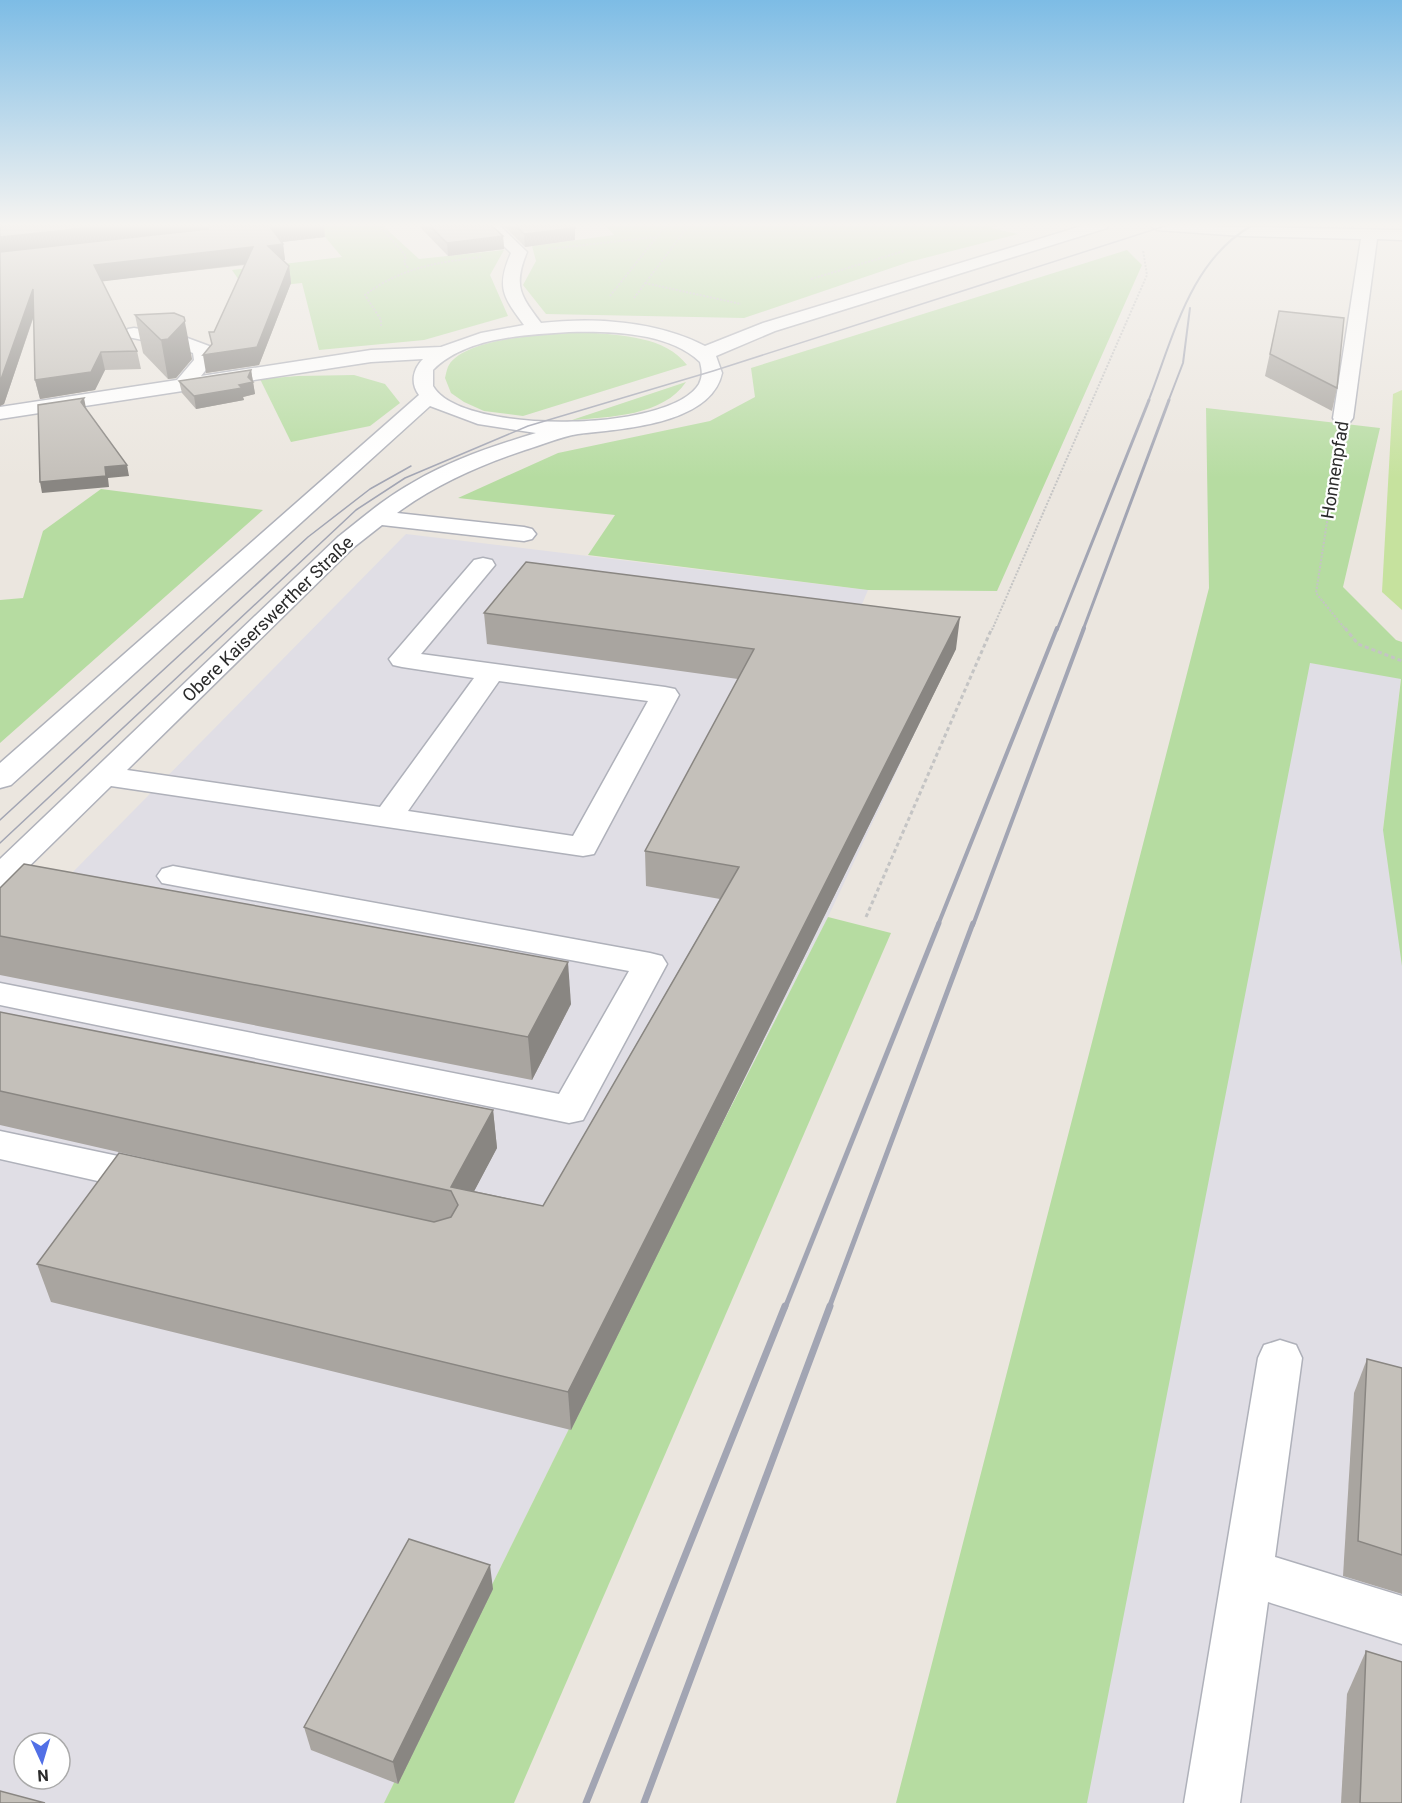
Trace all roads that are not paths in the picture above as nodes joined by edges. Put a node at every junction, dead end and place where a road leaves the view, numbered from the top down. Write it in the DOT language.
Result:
graph roads {
  1 [pos="521,309"];
  2 [pos="827,309"];
  3 [pos="1359,309"];
  4 [pos="769,327"];
  5 [pos="535,328"];
  6 [pos="134,333"];
  7 [pos="656,334"];
  8 [pos="445,352"];
  9 [pos="703,354"];
  10 [pos="316,364"];
  11 [pos="423,375"];
  12 [pos="183,385"];
  13 [pos="430,396"];
  14 [pos="0,413"];
  15 [pos="1343,418"];
  16 [pos="579,427"];
  17 [pos="376,517"];
  18 [pos="524,534"];
  19 [pos="483,565"];
  20 [pos="492,672"];
  21 [pos="105,776"];
  22 [pos="0,779"];
  23 [pos="388,817"];
  24 [pos="173,876"];
  25 [pos="0,877"];
  26 [pos="0,994"];
  27 [pos="0,1144"];
  28 [pos="185,1185"];
  29 [pos="1280,1358"];
  30 [pos="1247,1572"];
  31 [pos="1402,1620"];
  32 [pos="1212,1803"];
  1 -- 5 [label="street"];
  2 -- 4 [label="street"];
  3 -- 15 [label="street, Honnenpfad"];
  4 -- 7 [label="street"];
  4 -- 9 [label="street"];
  5 -- 7 [label="street"];
  5 -- 8 [label="street"];
  6 -- 12 [label="street"];
  7 -- 9 [label="street"];
  8 -- 10 [label="street"];
  8 -- 11 [label="street"];
  9 -- 16 [label="street"];
  10 -- 11 [label="street"];
  10 -- 12 [label="street"];
  11 -- 13 [label="street"];
  12 -- 14 [label="street"];
  13 -- 16 [label="street"];
  13 -- 22 [label="street"];
  16 -- 17 [label="street, Obere Kaiserswerther Straße"];
  17 -- 18 [label="street"];
  17 -- 21 [label="street, Obere Kaiserswerther Straße"];
  19 -- 20 [label="street"];
  20 -- 23 [label="street"];
  20 -- 23 [label="street"];
  21 -- 23 [label="street"];
  21 -- 25 [label="street, Obere Kaiserswerther Straße"];
  24 -- 26 [label="street"];
  27 -- 28 [label="street"];
  29 -- 30 [label="street"];
  30 -- 31 [label="street"];
  30 -- 32 [label="street"];
}
